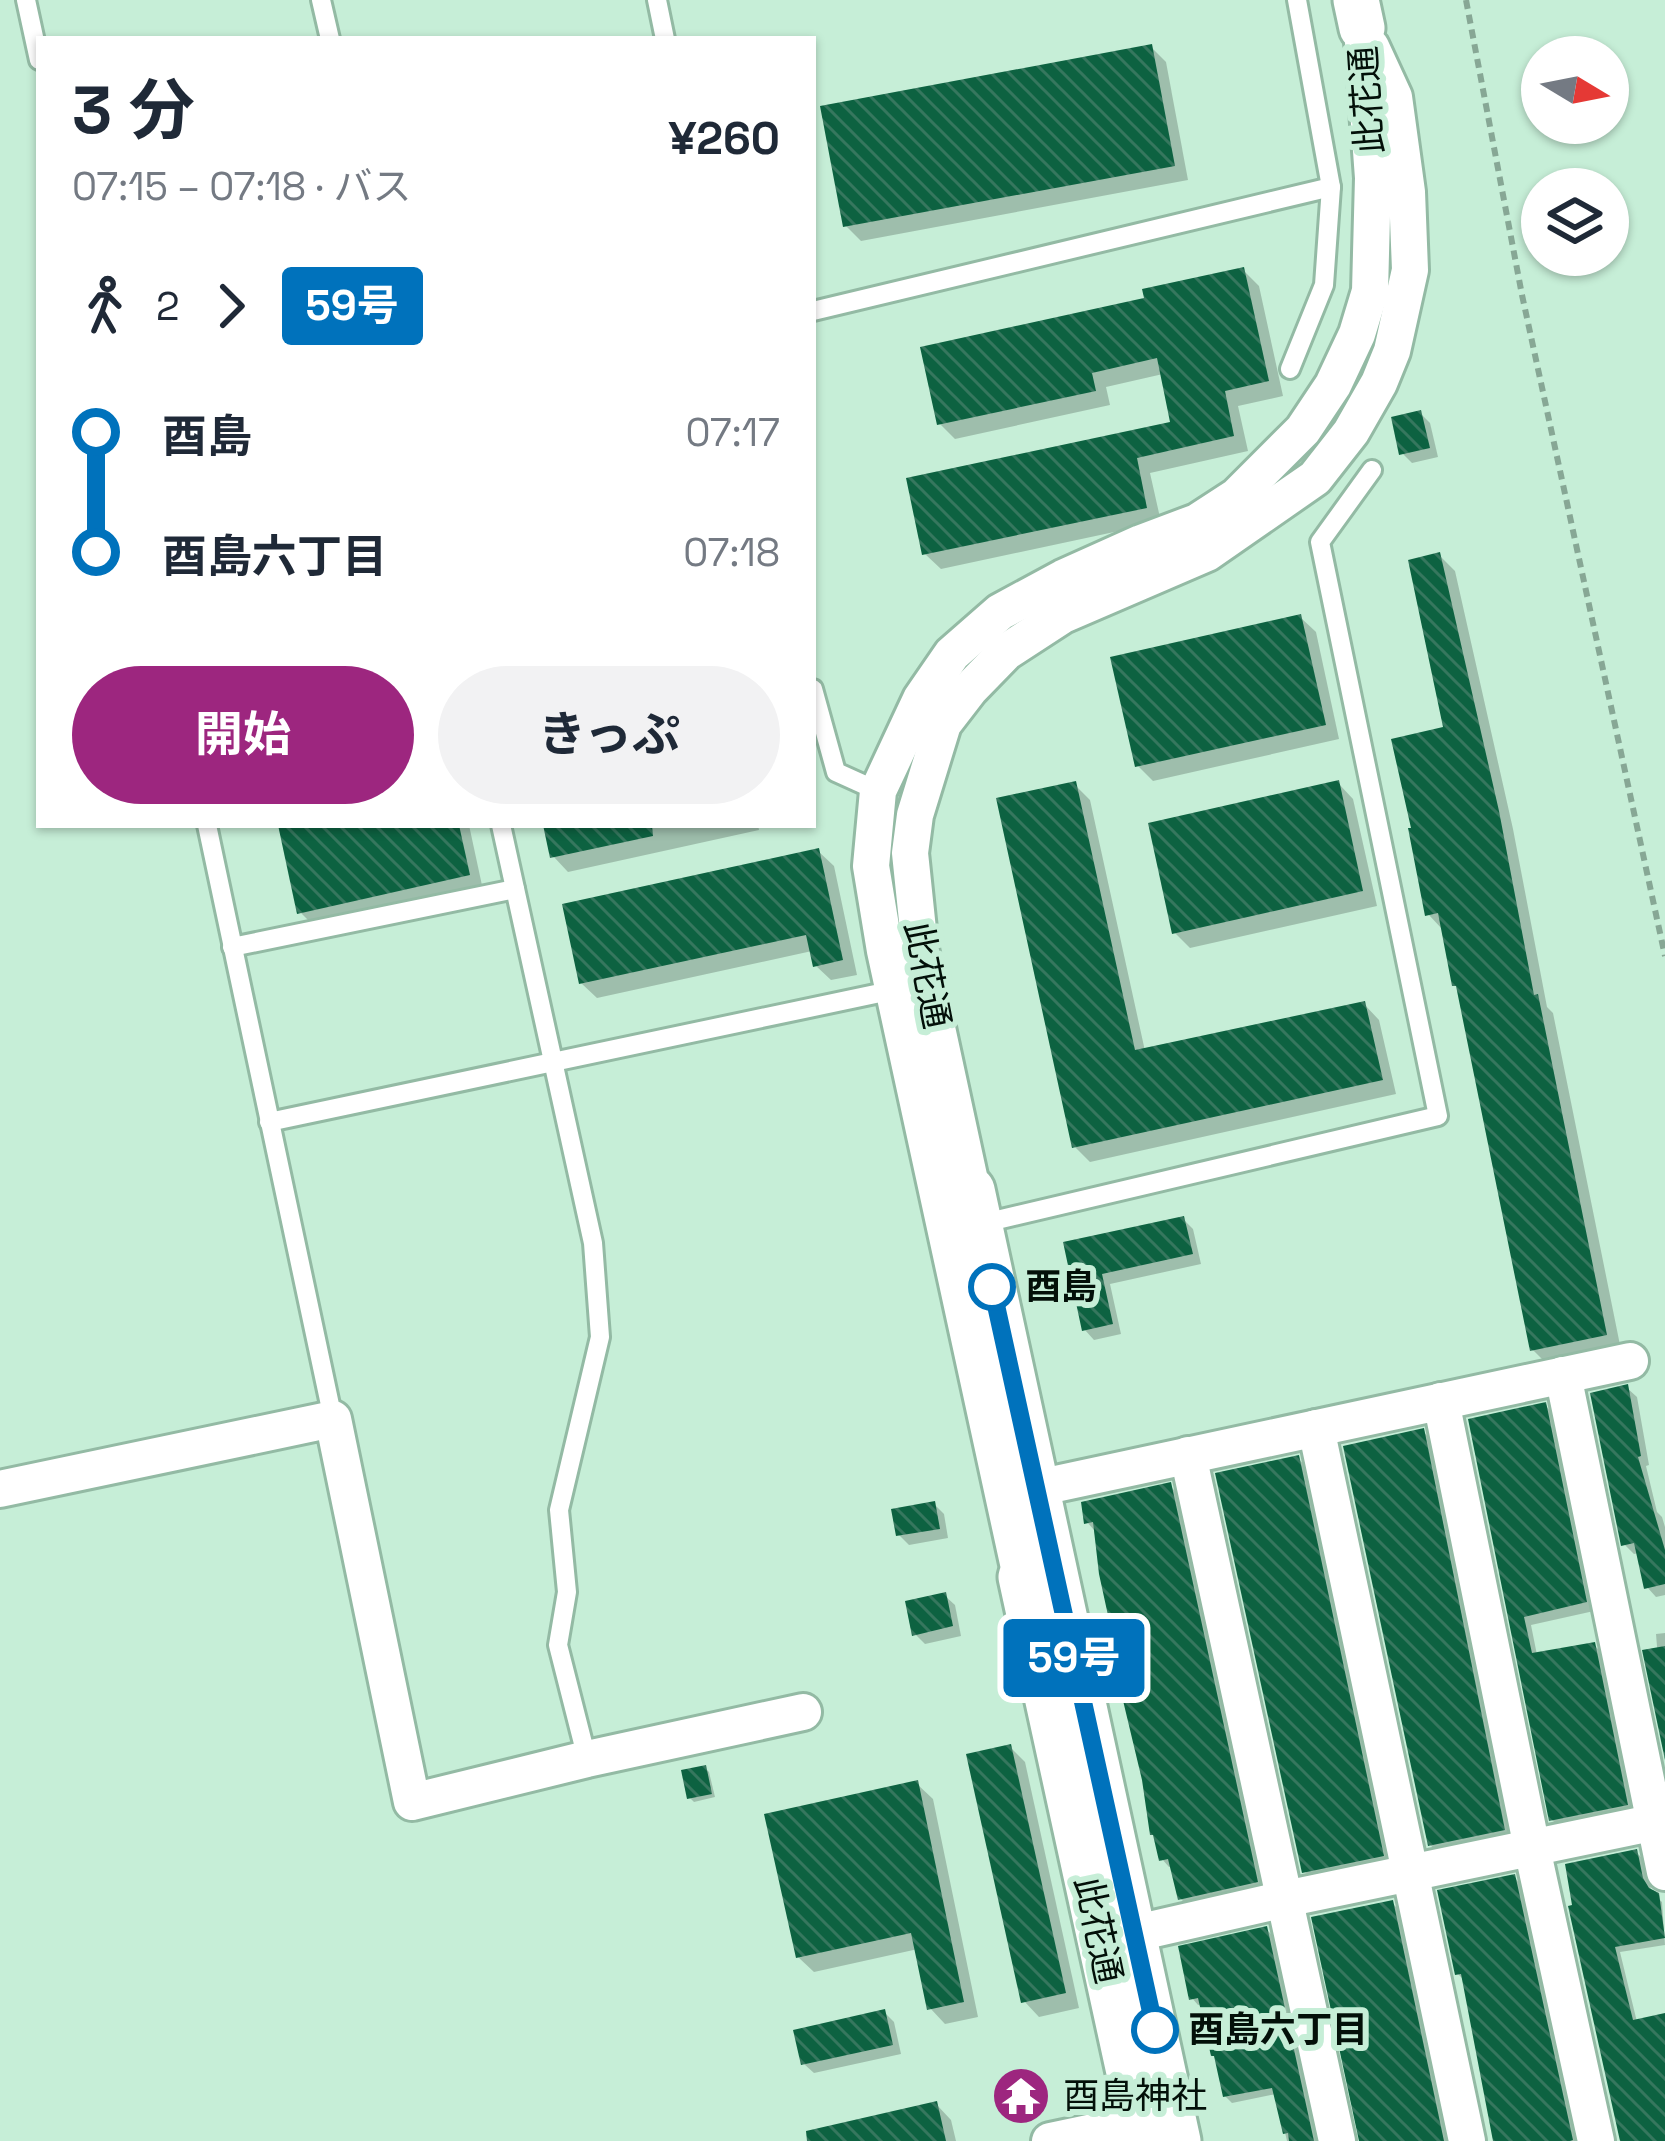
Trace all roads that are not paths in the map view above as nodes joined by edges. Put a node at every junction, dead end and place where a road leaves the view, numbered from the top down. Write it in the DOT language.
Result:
graph roads {
  1 [pos="26,0"];
  2 [pos="321,0"];
  3 [pos="657,0"];
  4 [pos="1298,0"];
  5 [pos="1359,14"];
  6 [pos="329,36"];
  7 [pos="664,36"];
  8 [pos="36,46"];
  9 [pos="1331,187"];
  10 [pos="816,309"];
  11 [pos="1290,369"];
  12 [pos="1372,470"];
  13 [pos="816,700"];
  14 [pos="878,791"];
  15 [pos="207,828"];
  16 [pos="503,828"];
  17 [pos="515,889"];
  18 [pos="232,947"];
  19 [pos="910,986"];
  20 [pos="553,1061"];
  21 [pos="269,1122"];
  22 [pos="966,1216"];
  23 [pos="1630,1361"];
  24 [pos="1562,1375"];
  25 [pos="1441,1401"];
  26 [pos="333,1419"];
  27 [pos="1316,1428"];
  28 [pos="1188,1455"];
  29 [pos="1036,1488"];
  30 [pos="0,1489"];
  31 [pos="1022,1576"];
  32 [pos="803,1712"];
  33 [pos="586,1759"];
  34 [pos="1659,1821"];
  35 [pos="1532,1849"];
  36 [pos="1665,1872"];
  37 [pos="1411,1874"];
  38 [pos="1285,1899"];
  39 [pos="1117,1938"];
  40 [pos="1154,2135"];
  41 [pos="1050,2141"];
  42 [pos="1337,2141"];
  43 [pos="1467,2141"];
  44 [pos="1596,2141"];
  1 -- 8 [label="lane"];
  2 -- 6 [label="lane"];
  3 -- 7 [label="lane"];
  4 -- 9 [label="lane"];
  5 -- 14 [label="street, 此花通"];
  5 -- 19 [label="street, 此花通"];
  9 -- 10 [label="lane"];
  9 -- 11 [label="lane"];
  12 -- 22 [label="lane"];
  13 -- 14 [label="lane"];
  14 -- 19 [label="street, 此花通"];
  15 -- 18 [label="lane"];
  16 -- 17 [label="lane"];
  17 -- 18 [label="lane"];
  17 -- 20 [label="lane"];
  18 -- 21 [label="lane"];
  19 -- 20 [label="lane"];
  19 -- 22 [label="street, 此花通"];
  20 -- 21 [label="lane"];
  20 -- 33 [label="lane"];
  21 -- 26 [label="lane"];
  22 -- 29 [label="street, 此花通"];
  22 -- 31 [label="street, 此花通"];
  23 -- 24 [label="street"];
  24 -- 25 [label="street"];
  24 -- 34 [label="street"];
  25 -- 27 [label="street"];
  25 -- 35 [label="street"];
  26 -- 30 [label="street"];
  26 -- 33 [label="street"];
  27 -- 28 [label="street"];
  27 -- 37 [label="street"];
  28 -- 29 [label="street"];
  28 -- 38 [label="street"];
  29 -- 39 [label="street, 此花通"];
  31 -- 39 [label="street, 此花通"];
  32 -- 33 [label="street"];
  34 -- 35 [label="street"];
  34 -- 36 [label="street"];
  35 -- 37 [label="street"];
  35 -- 44 [label="street"];
  37 -- 38 [label="street"];
  37 -- 43 [label="street"];
  38 -- 39 [label="street"];
  38 -- 42 [label="street"];
  39 -- 40 [label="street, 此花通"];
  40 -- 41 [label="street"];
}
